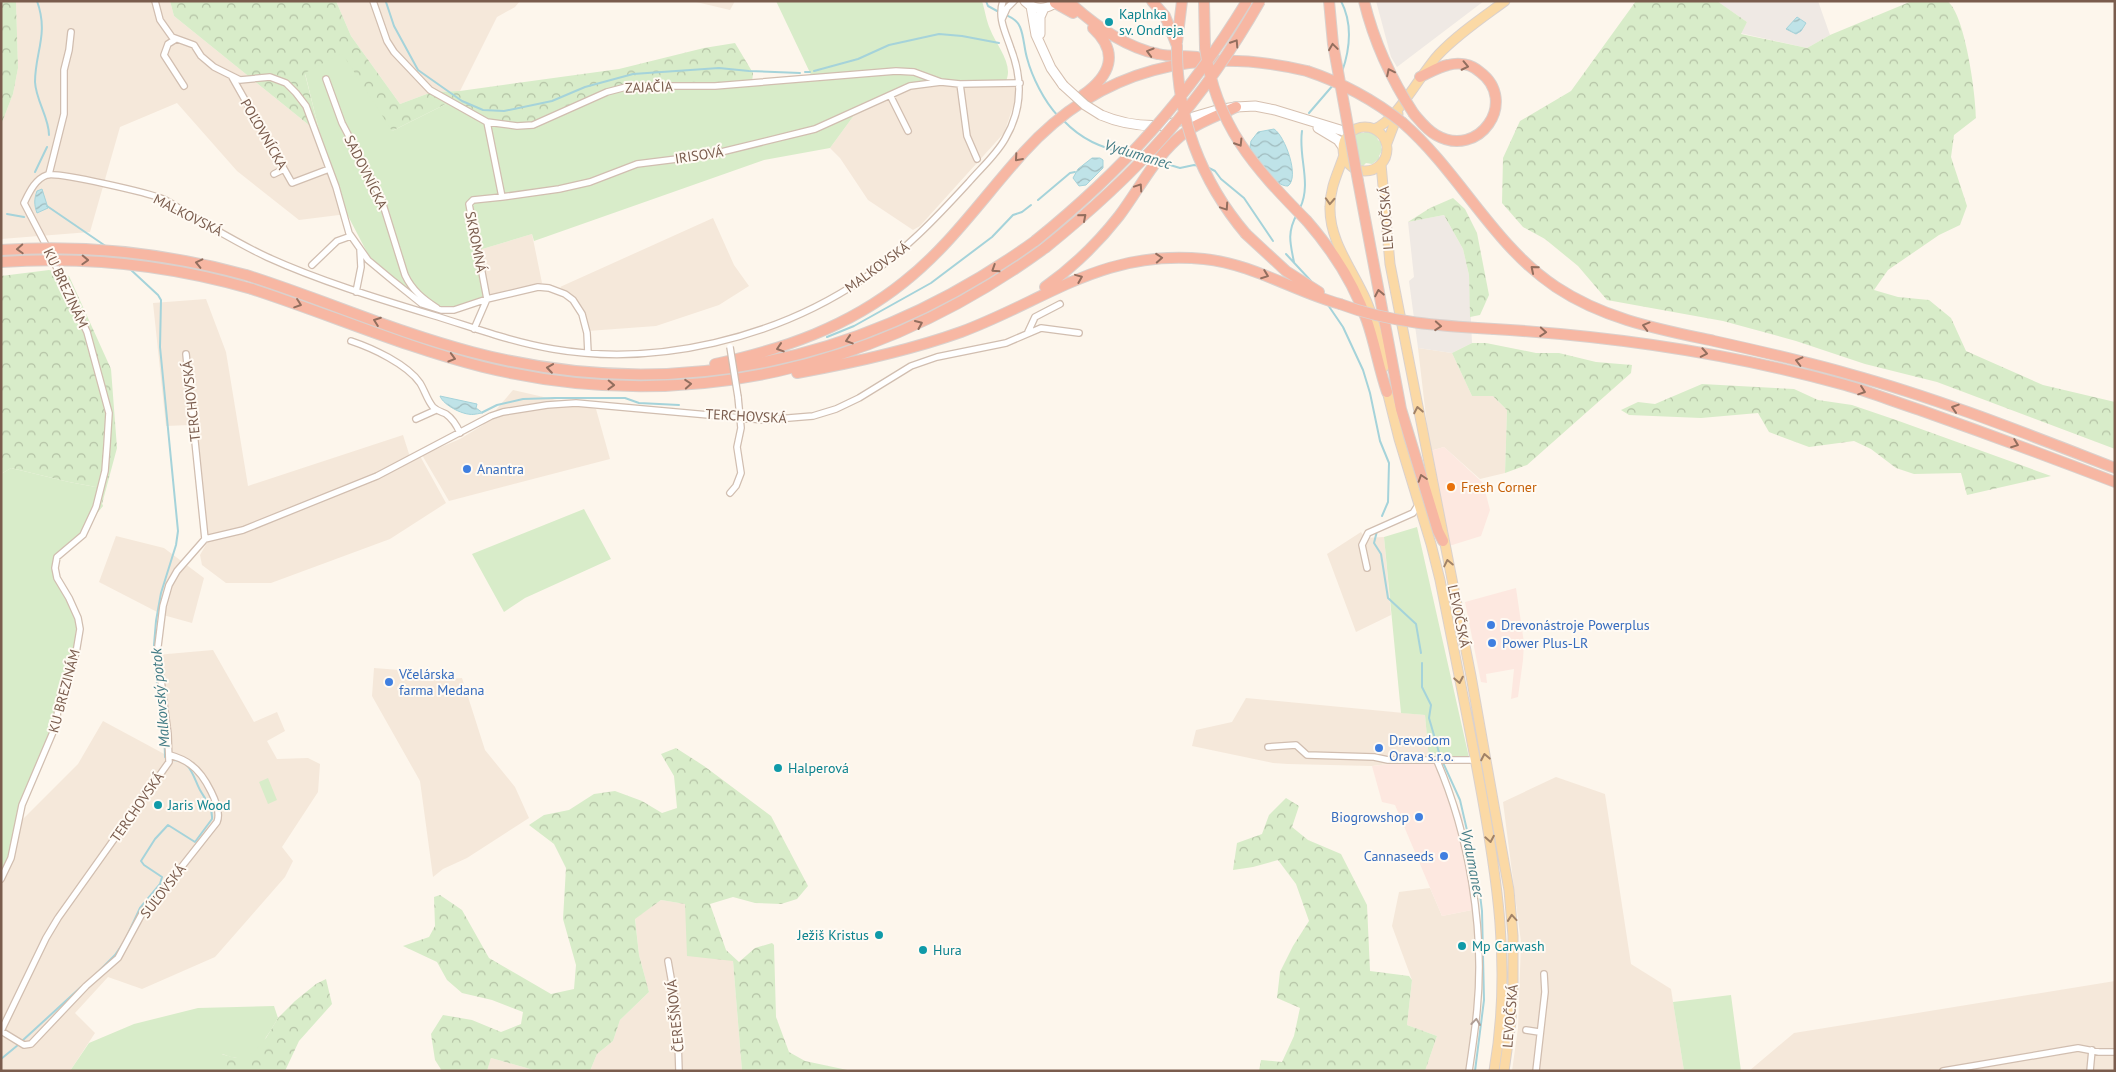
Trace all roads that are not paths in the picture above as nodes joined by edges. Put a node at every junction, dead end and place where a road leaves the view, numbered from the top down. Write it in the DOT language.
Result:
graph roads {
  1 [pos="155,1"];
  2 [pos="373,1"];
  3 [pos="1014,1"];
  4 [pos="1068,1"];
  5 [pos="1152,1"];
  6 [pos="1182,1"];
  7 [pos="1204,1"];
  8 [pos="1247,1"];
  9 [pos="1260,1"];
  10 [pos="1329,1"];
  11 [pos="1364,1"];
  12 [pos="1504,1"];
  13 [pos="1056,2"];
  14 [pos="1026,3"];
  15 [pos="1004,5"];
  16 [pos="1044,8"];
  17 [pos="71,32"];
  18 [pos="176,39"];
  19 [pos="1040,42"];
  20 [pos="1177,46"];
  21 [pos="1215,60"];
  22 [pos="232,77"];
  23 [pos="1420,77"];
  24 [pos="326,79"];
  25 [pos="941,82"];
  26 [pos="1020,83"];
  27 [pos="960,84"];
  28 [pos="184,86"];
  29 [pos="890,95"];
  30 [pos="1400,106"];
  31 [pos="1236,107"];
  32 [pos="1067,112"];
  33 [pos="1414,114"];
  34 [pos="487,122"];
  35 [pos="1310,122"];
  36 [pos="1374,128"];
  37 [pos="908,132"];
  38 [pos="1350,133"];
  39 [pos="1387,143"];
  40 [pos="1344,151"];
  41 [pos="1436,156"];
  42 [pos="977,159"];
  43 [pos="1381,164"];
  44 [pos="284,169"];
  45 [pos="329,169"];
  46 [pos="49,174"];
  47 [pos="274,174"];
  48 [pos="502,197"];
  49 [pos="351,236"];
  50 [pos="360,249"];
  51 [pos="1,250"];
  52 [pos="1,262"];
  53 [pos="312,265"];
  54 [pos="356,292"];
  55 [pos="487,299"];
  56 [pos="1060,304"];
  57 [pos="1340,304"];
  58 [pos="1018,305"];
  59 [pos="441,310"];
  60 [pos="474,329"];
  61 [pos="1028,332"];
  62 [pos="1078,332"];
  63 [pos="351,341"];
  64 [pos="729,344"];
  65 [pos="588,353"];
  66 [pos="186,354"];
  67 [pos="686,373"];
  68 [pos="756,376"];
  69 [pos="1386,392"];
  70 [pos="436,410"];
  71 [pos="741,418"];
  72 [pos="416,419"];
  73 [pos="460,433"];
  74 [pos="2115,468"];
  75 [pos="2115,482"];
  76 [pos="730,493"];
  77 [pos="1419,503"];
  78 [pos="1410,514"];
  79 [pos="1426,528"];
  80 [pos="205,539"];
  81 [pos="1443,541"];
  82 [pos="1367,568"];
  83 [pos="1268,747"];
  84 [pos="170,758"];
  85 [pos="1438,760"];
  86 [pos="1475,760"];
  87 [pos="1,878"];
  88 [pos="668,961"];
  89 [pos="1544,974"];
  90 [pos="1526,1030"];
  91 [pos="1,1031"];
  92 [pos="1540,1032"];
  93 [pos="2092,1050"];
  94 [pos="2115,1052"];
  95 [pos="679,1071"];
  96 [pos="1469,1071"];
  97 [pos="1494,1071"];
  98 [pos="1504,1071"];
  99 [pos="1536,1071"];
  100 [pos="1943,1071"];
  101 [pos="2090,1071"];
  1 -- 18 [label="street"];
  2 -- 34 [label="street, ZAJAČIA"];
  3 -- 15 [label="street"];
  21 -- 4 [label="highway, one-way"];
  5 -- 20 [label="highway"];
  6 -- 20 [label="highway"];
  7 -- 69 [label="highway, one-way, bridge"];
  8 -- 67 [label="highway, one-way, bridge"];
  68 -- 9 [label="highway, one-way, bridge"];
  81 -- 10 [label="highway, one-way, bridge"];
  33 -- 11 [label="highway, one-way, bridge"];
  12 -- 23 [label="main road, LEVOČSKÁ"];
  13 -- 16 [label="main road"];
  13 -- 32 [label="highway"];
  14 -- 16 [label="main road"];
  14 -- 19 [label="main road"];
  15 -- 26 [label="street, MALKOVSKÁ"];
  16 -- 19 [label="main road"];
  17 -- 46 [label="street"];
  18 -- 22 [label="street"];
  18 -- 28 [label="street"];
  19 -- 31 [label="main road, bridge"];
  20 -- 57 [label="highway, one-way, bridge"];
  21 -- 32 [label="highway"];
  21 -- 41 [label="highway, bridge"];
  22 -- 44 [label="street, POĽOVNÍCKA"];
  22 -- 45 [label="street"];
  23 -- 30 [label="main road, LEVOČSKÁ"];
  23 -- 33 [label="highway, one-way"];
  24 -- 59 [label="street, SADOVNÍCKA"];
  25 -- 27 [label="street, ZAJAČIA"];
  25 -- 29 [label="street, IRISOVÁ"];
  25 -- 34 [label="street, ZAJAČIA"];
  26 -- 27 [label="street, ZAJAČIA"];
  26 -- 64 [label="street, MALKOVSKÁ"];
  27 -- 42 [label="street"];
  29 -- 37 [label="street"];
  29 -- 48 [label="street, IRISOVÁ"];
  30 -- 36 [label="main road, LEVOČSKÁ"];
  30 -- 39 [label="main road, LEVOČSKÁ"];
  31 -- 35 [label="main road"];
  58 -- 31 [label="highway, one-way"];
  32 -- 67 [label="highway, one-way"];
  33 -- 41 [label="highway"];
  34 -- 48 [label="street"];
  35 -- 38 [label="main road"];
  35 -- 40 [label="main road"];
  36 -- 38 [label="main road, LEVOČSKÁ"];
  36 -- 39 [label="main road"];
  38 -- 40 [label="main road, LEVOČSKÁ"];
  39 -- 43 [label="main road, LEVOČSKÁ"];
  40 -- 43 [label="main road, LEVOČSKÁ"];
  40 -- 69 [label="main road, LEVOČSKÁ, one-way"];
  74 -- 41 [label="highway, one-way"];
  81 -- 43 [label="main road, LEVOČSKÁ, one-way"];
  44 -- 45 [label="street, POĽOVNÍCKA"];
  44 -- 47 [label="street"];
  45 -- 49 [label="street"];
  46 -- 54 [label="street, MALKOVSKÁ"];
  46 -- 87 [label="street, KU BREZINÁM"];
  48 -- 55 [label="street, SKROMNÁ"];
  49 -- 50 [label="street"];
  49 -- 53 [label="street"];
  50 -- 54 [label="street"];
  50 -- 59 [label="street"];
  67 -- 51 [label="highway, one-way, bridge"];
  52 -- 68 [label="highway, one-way, bridge"];
  54 -- 60 [label="street, MALKOVSKÁ"];
  55 -- 59 [label="street"];
  55 -- 60 [label="street"];
  55 -- 65 [label="street"];
  56 -- 61 [label="street"];
  58 -- 57 [label="highway, one-way"];
  57 -- 75 [label="highway, one-way, bridge"];
  58 -- 68 [label="highway"];
  60 -- 65 [label="street, MALKOVSKÁ"];
  61 -- 62 [label="street, TERCHOVSKÁ"];
  61 -- 71 [label="street, TERCHOVSKÁ"];
  63 -- 70 [label="street"];
  64 -- 65 [label="street, MALKOVSKÁ"];
  64 -- 71 [label="street, TERCHOVSKÁ, bridge"];
  66 -- 80 [label="street, TERCHOVSKÁ"];
  69 -- 77 [label="main road, LEVOČSKÁ"];
  70 -- 72 [label="street"];
  70 -- 73 [label="street"];
  71 -- 73 [label="street, TERCHOVSKÁ"];
  71 -- 76 [label="street, TERCHOVSKÁ"];
  73 -- 80 [label="street, TERCHOVSKÁ"];
  77 -- 78 [label="street"];
  77 -- 79 [label="main road, LEVOČSKÁ"];
  78 -- 79 [label="street"];
  78 -- 82 [label="street"];
  79 -- 86 [label="main road, LEVOČSKÁ, one-way"];
  80 -- 84 [label="street"];
  98 -- 81 [label="main road, LEVOČSKÁ, one-way"];
  83 -- 85 [label="street"];
  84 -- 91 [label="street, TERCHOVSKÁ"];
  84 -- 91 [label="street, SÚĽOVSKÁ"];
  85 -- 86 [label="street"];
  96 -- 85 [label="street, one-way"];
  86 -- 97 [label="main road, LEVOČSKÁ, one-way"];
  88 -- 95 [label="street, ČEREŠŇOVÁ"];
  89 -- 92 [label="street"];
  90 -- 92 [label="street, LEVOČSKÁ"];
  92 -- 99 [label="street"];
  93 -- 94 [label="street"];
  93 -- 100 [label="street"];
  93 -- 101 [label="street"];
}
